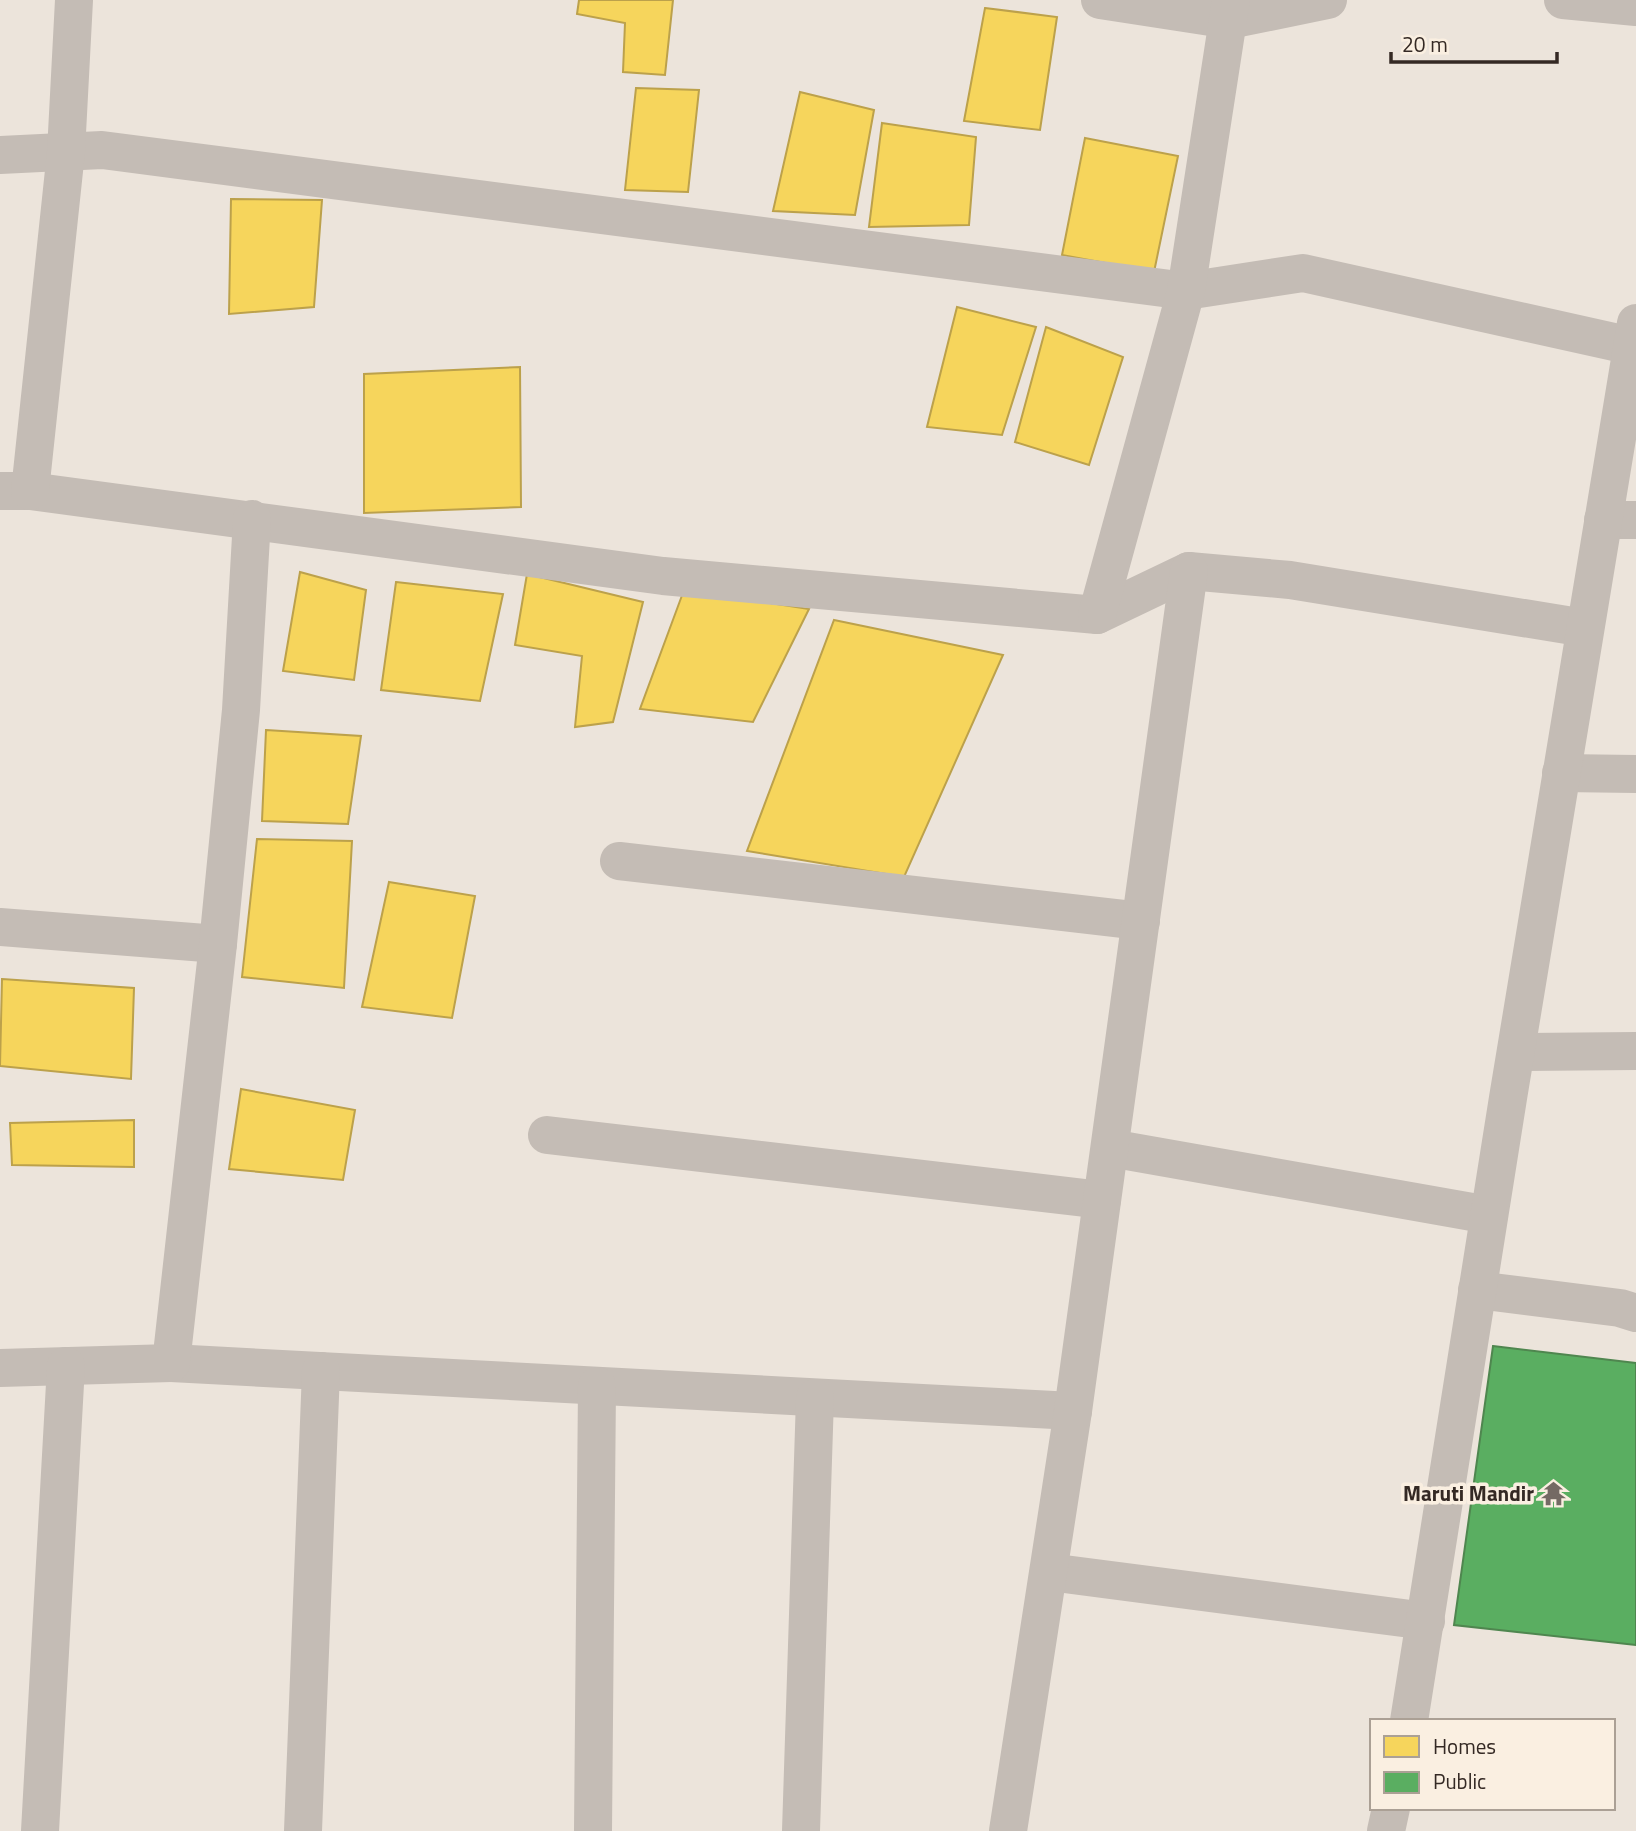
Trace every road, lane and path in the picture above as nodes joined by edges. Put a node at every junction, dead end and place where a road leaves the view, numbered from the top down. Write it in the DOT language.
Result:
graph roads {
  1 [pos="74,0"];
  2 [pos="1100,0"];
  3 [pos="1328,0"];
  4 [pos="1563,0"];
  5 [pos="1636,7"];
  6 [pos="1231,10"];
  7 [pos="66,152"];
  8 [pos="0,155"];
  9 [pos="1186,291"];
  10 [pos="1634,335"];
  11 [pos="15,491"];
  12 [pos="252,519"];
  13 [pos="1620,520"];
  14 [pos="1189,571"];
  15 [pos="1097,615"];
  16 [pos="1585,628"];
  17 [pos="1561,774"];
  18 [pos="1636,774"];
  19 [pos="619,861"];
  20 [pos="1142,921"];
  21 [pos="0,927"];
  22 [pos="218,944"];
  23 [pos="1636,1051"];
  24 [pos="1516,1052"];
  25 [pos="547,1136"];
  26 [pos="1110,1148"];
  27 [pos="1102,1200"];
  28 [pos="1489,1215"];
  29 [pos="1478,1290"];
  30 [pos="1636,1313"];
  31 [pos="171,1363"];
  32 [pos="66,1366"];
  33 [pos="0,1368"];
  34 [pos="321,1371"];
  35 [pos="597,1386"];
  36 [pos="815,1398"];
  37 [pos="1073,1411"];
  38 [pos="1049,1572"];
  39 [pos="1426,1621"];
  40 [pos="1409,1719"];
  41 [pos="1391,1810"];
  42 [pos="40,1831"];
  43 [pos="303,1831"];
  44 [pos="593,1831"];
  45 [pos="801,1831"];
  46 [pos="1008,1831"];
  47 [pos="1387,1831"];
  1 -- 7 [label="street"];
  2 -- 6 [label="street"];
  3 -- 6 [label="street"];
  4 -- 5 [label="street"];
  6 -- 9 [label="street"];
  7 -- 8 [label="street"];
  7 -- 9 [label="street"];
  7 -- 11 [label="street"];
  9 -- 10 [label="street"];
  9 -- 15 [label="street"];
  10 -- 13 [label="street"];
  11 -- 12 [label="street"];
  12 -- 15 [label="street"];
  12 -- 22 [label="street"];
  13 -- 16 [label="street"];
  14 -- 15 [label="street"];
  14 -- 16 [label="street"];
  14 -- 20 [label="street"];
  16 -- 17 [label="street"];
  17 -- 18 [label="street"];
  17 -- 24 [label="street"];
  19 -- 20 [label="street"];
  20 -- 26 [label="street"];
  21 -- 22 [label="street"];
  22 -- 31 [label="street"];
  23 -- 24 [label="street"];
  24 -- 28 [label="street"];
  25 -- 27 [label="street"];
  26 -- 27 [label="street"];
  26 -- 28 [label="street"];
  27 -- 37 [label="street"];
  28 -- 29 [label="street"];
  29 -- 30 [label="street"];
  29 -- 39 [label="street"];
  31 -- 32 [label="street"];
  31 -- 34 [label="street"];
  32 -- 33 [label="street"];
  32 -- 42 [label="street"];
  34 -- 35 [label="street"];
  34 -- 43 [label="street"];
  35 -- 36 [label="street"];
  35 -- 44 [label="street"];
  36 -- 37 [label="street"];
  36 -- 45 [label="street"];
  37 -- 38 [label="street"];
  38 -- 39 [label="street"];
  38 -- 46 [label="street"];
  39 -- 40 [label="street"];
  41 -- 47 [label="street"];
}
